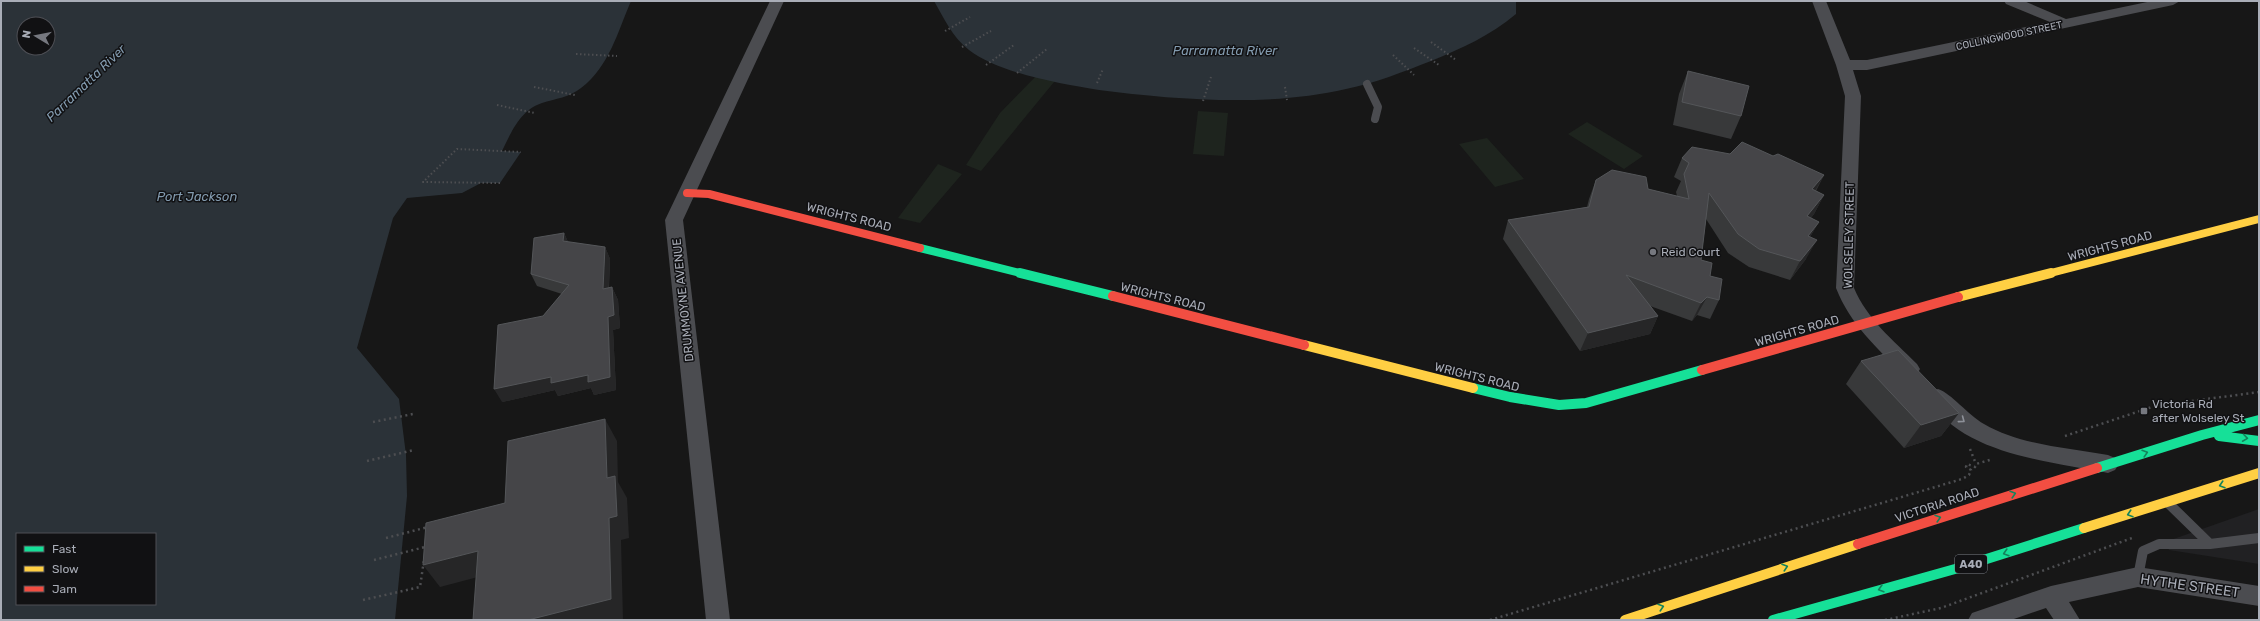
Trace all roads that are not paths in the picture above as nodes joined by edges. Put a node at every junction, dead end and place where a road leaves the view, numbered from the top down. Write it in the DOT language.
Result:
graph roads {
  1 [pos="777,1"];
  2 [pos="1819,1"];
  3 [pos="2010,1"];
  4 [pos="2173,1"];
  5 [pos="2063,24"];
  6 [pos="1844,65"];
  7 [pos="1367,84"];
  8 [pos="1375,119"];
  9 [pos="687,193"];
  10 [pos="2259,219"];
  11 [pos="1866,323"];
  12 [pos="2259,420"];
  13 [pos="2202,435"];
  14 [pos="2259,441"];
  15 [pos="2108,464"];
  16 [pos="2259,473"];
  17 [pos="2167,502"];
  18 [pos="2259,538"];
  19 [pos="2210,544"];
  20 [pos="2138,577"];
  21 [pos="2051,596"];
  22 [pos="2259,596"];
  23 [pos="718,620"];
  24 [pos="1624,620"];
  25 [pos="1773,620"];
  26 [pos="1980,620"];
  27 [pos="2068,620"];
  1 -- 9 [label="street, DRUMMOYNE AVENUE"];
  2 -- 6 [label="street, WOLSELEY STREET"];
  3 -- 5 [label="street"];
  4 -- 5 [label="street, COLLINGWOOD STREET"];
  5 -- 6 [label="street, COLLINGWOOD STREET"];
  6 -- 11 [label="street, WOLSELEY STREET"];
  7 -- 8 [label="lane"];
  9 -- 11 [label="main road, WRIGHTS ROAD"];
  9 -- 23 [label="street, DRUMMOYNE AVENUE"];
  10 -- 11 [label="main road, WRIGHTS ROAD"];
  11 -- 15 [label="street, WOLSELEY STREET, one-way"];
  12 -- 13 [label="main road, VICTORIA ROAD"];
  13 -- 14 [label="main road, one-way"];
  15 -- 13 [label="main road, VICTORIA ROAD, one-way"];
  24 -- 15 [label="main road, VICTORIA ROAD, one-way"];
  16 -- 17 [label="main road, A40, one-way"];
  17 -- 19 [label="lane"];
  17 -- 25 [label="main road, A40, one-way"];
  18 -- 19 [label="lane"];
  19 -- 20 [label="lane"];
  20 -- 21 [label="street, HYTHE STREET"];
  20 -- 22 [label="street, HYTHE STREET"];
  21 -- 26 [label="street, HYTHE STREET"];
  21 -- 27 [label="street"];
}
